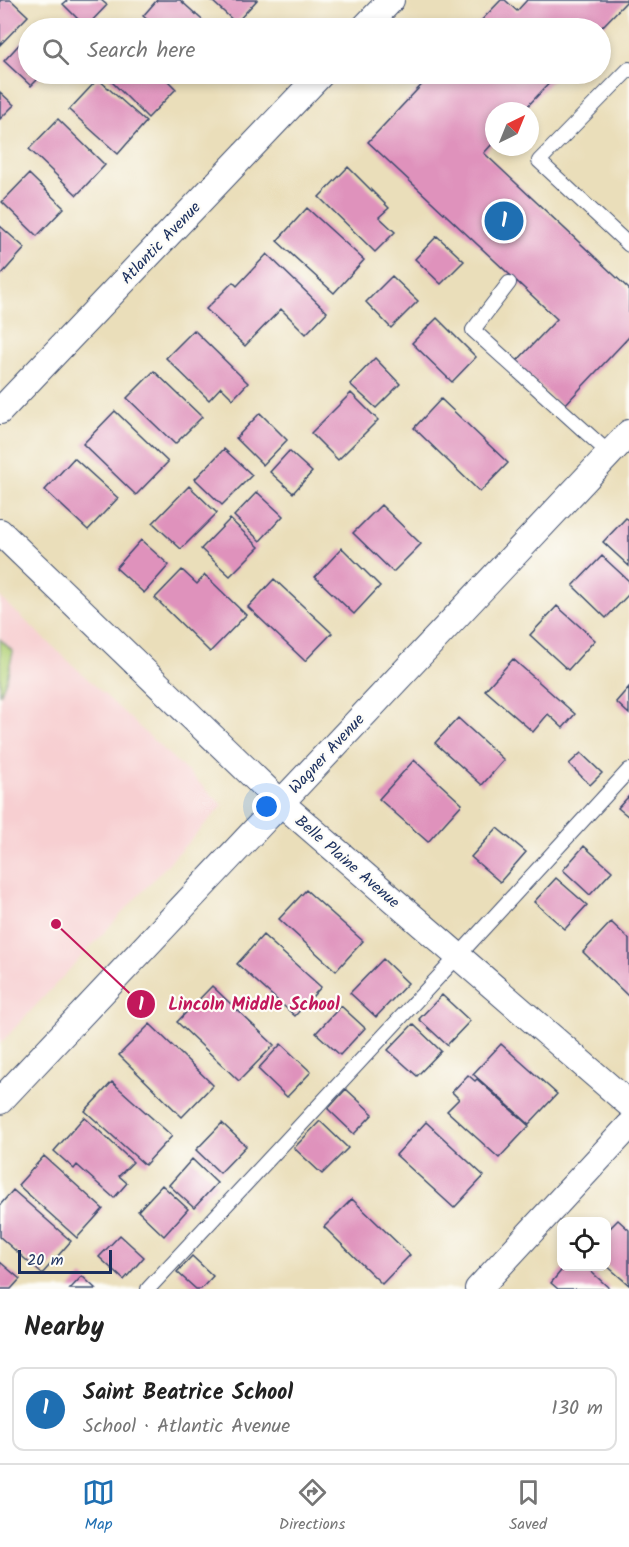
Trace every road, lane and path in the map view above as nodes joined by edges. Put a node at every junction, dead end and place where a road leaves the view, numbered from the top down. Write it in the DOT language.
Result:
graph roads {
  1 [pos="391,0"];
  2 [pos="374,18"];
  3 [pos="629,69"];
  4 [pos="311,84"];
  5 [pos="629,245"];
  6 [pos="509,283"];
  7 [pos="0,411"];
  8 [pos="629,433"];
  9 [pos="610,454"];
  10 [pos="0,532"];
  11 [pos="629,770"];
  12 [pos="280,802"];
  13 [pos="458,956"];
  14 [pos="0,1101"];
  15 [pos="629,1104"];
  16 [pos="629,1126"];
  17 [pos="148,1289"];
  18 [pos="478,1289"];
  1 -- 2 [label="street"];
  3 -- 5 [label="lane"];
  4 -- 7 [label="street, Atlantic Avenue"];
  6 -- 9 [label="lane"];
  8 -- 9 [label="street, Wagner Avenue"];
  9 -- 12 [label="street, Wagner Avenue"];
  10 -- 12 [label="street, Belle Plaine Avenue"];
  11 -- 13 [label="lane"];
  12 -- 13 [label="street, Belle Plaine Avenue"];
  12 -- 14 [label="street, Wagner Avenue"];
  13 -- 15 [label="street, Belle Plaine Avenue"];
  13 -- 17 [label="lane"];
  16 -- 18 [label="street"];
}
